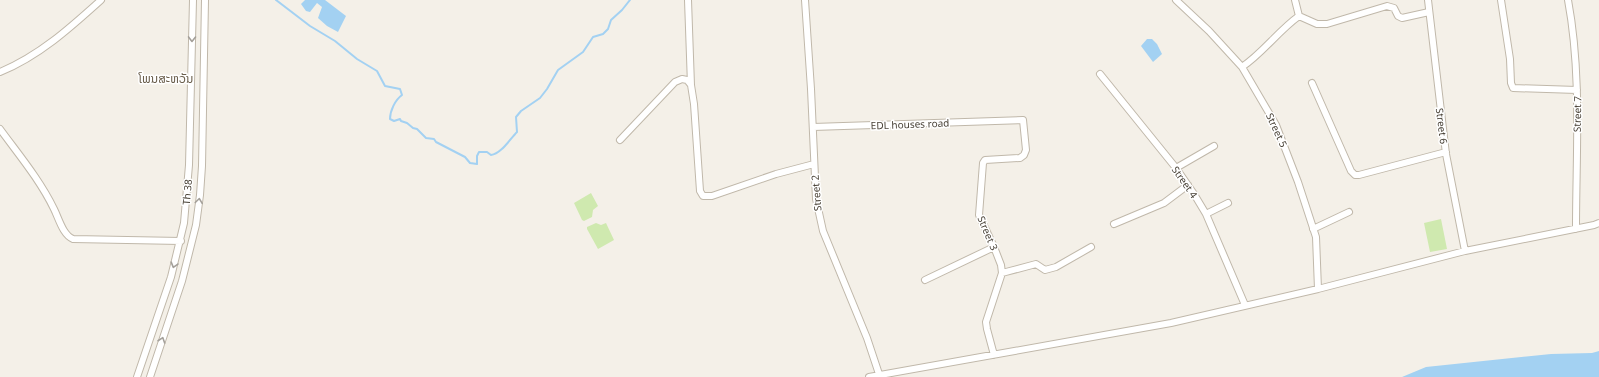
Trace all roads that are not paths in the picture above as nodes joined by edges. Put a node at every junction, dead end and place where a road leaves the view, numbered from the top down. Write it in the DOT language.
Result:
graph roads {
  1 [pos="101,0"];
  2 [pos="193,0"];
  3 [pos="205,0"];
  4 [pos="688,0"];
  5 [pos="805,0"];
  6 [pos="1176,0"];
  7 [pos="1295,0"];
  8 [pos="1428,0"];
  9 [pos="1501,0"];
  10 [pos="1568,0"];
  11 [pos="1429,12"];
  12 [pos="1299,16"];
  13 [pos="1242,67"];
  14 [pos="0,72"];
  15 [pos="1100,74"];
  16 [pos="1312,83"];
  17 [pos="691,84"];
  18 [pos="1577,90"];
  19 [pos="1023,120"];
  20 [pos="813,128"];
  21 [pos="0,129"];
  22 [pos="620,140"];
  23 [pos="1214,146"];
  24 [pos="1446,152"];
  25 [pos="814,164"];
  26 [pos="1176,168"];
  27 [pos="1188,185"];
  28 [pos="1228,203"];
  29 [pos="1349,212"];
  30 [pos="1206,214"];
  31 [pos="184,223"];
  32 [pos="1599,223"];
  33 [pos="1114,224"];
  34 [pos="196,226"];
  35 [pos="1313,229"];
  36 [pos="1576,229"];
  37 [pos="181,241"];
  38 [pos="994,247"];
  39 [pos="1091,247"];
  40 [pos="1465,251"];
  41 [pos="1002,273"];
  42 [pos="925,280"];
  43 [pos="1318,289"];
  44 [pos="1245,305"];
  45 [pos="994,355"];
  46 [pos="879,374"];
  47 [pos="137,377"];
  48 [pos="150,377"];
  49 [pos="869,377"];
  1 -- 14 [label="street"];
  2 -- 31 [label="street, Th 38, one-way"];
  34 -- 3 [label="street, Th 38, one-way"];
  4 -- 17 [label="street"];
  5 -- 20 [label="street, Street 2"];
  6 -- 13 [label="street, Street 5"];
  7 -- 12 [label="street"];
  8 -- 11 [label="street, Street 6"];
  9 -- 18 [label="street"];
  10 -- 18 [label="street, Street 7"];
  11 -- 12 [label="street"];
  11 -- 24 [label="street, Street 6"];
  12 -- 13 [label="street"];
  13 -- 35 [label="street, Street 5"];
  15 -- 26 [label="street, Street 4"];
  16 -- 24 [label="street"];
  17 -- 22 [label="street"];
  17 -- 25 [label="street"];
  18 -- 36 [label="street, Street 7"];
  19 -- 20 [label="street, EDL houses road"];
  19 -- 38 [label="street, Street 3"];
  20 -- 25 [label="street, Street 2"];
  21 -- 37 [label="street"];
  23 -- 26 [label="street"];
  24 -- 40 [label="street, Street 6"];
  25 -- 46 [label="street, Street 2"];
  26 -- 27 [label="street, Street 4"];
  27 -- 30 [label="street, Street 4"];
  27 -- 33 [label="street"];
  28 -- 30 [label="street"];
  29 -- 35 [label="street"];
  30 -- 44 [label="street, Street 4"];
  31 -- 34 [label="street"];
  31 -- 37 [label="street, Th 38"];
  32 -- 36 [label="street"];
  48 -- 34 [label="street, Th 38, one-way"];
  35 -- 43 [label="street, Street 5"];
  36 -- 40 [label="street"];
  37 -- 47 [label="street, Th 38, one-way"];
  38 -- 41 [label="street, Street 3"];
  38 -- 42 [label="street"];
  39 -- 41 [label="street"];
  40 -- 43 [label="street"];
  41 -- 45 [label="street"];
  43 -- 44 [label="street"];
  44 -- 45 [label="street"];
  45 -- 46 [label="street"];
  46 -- 49 [label="street"];
}
